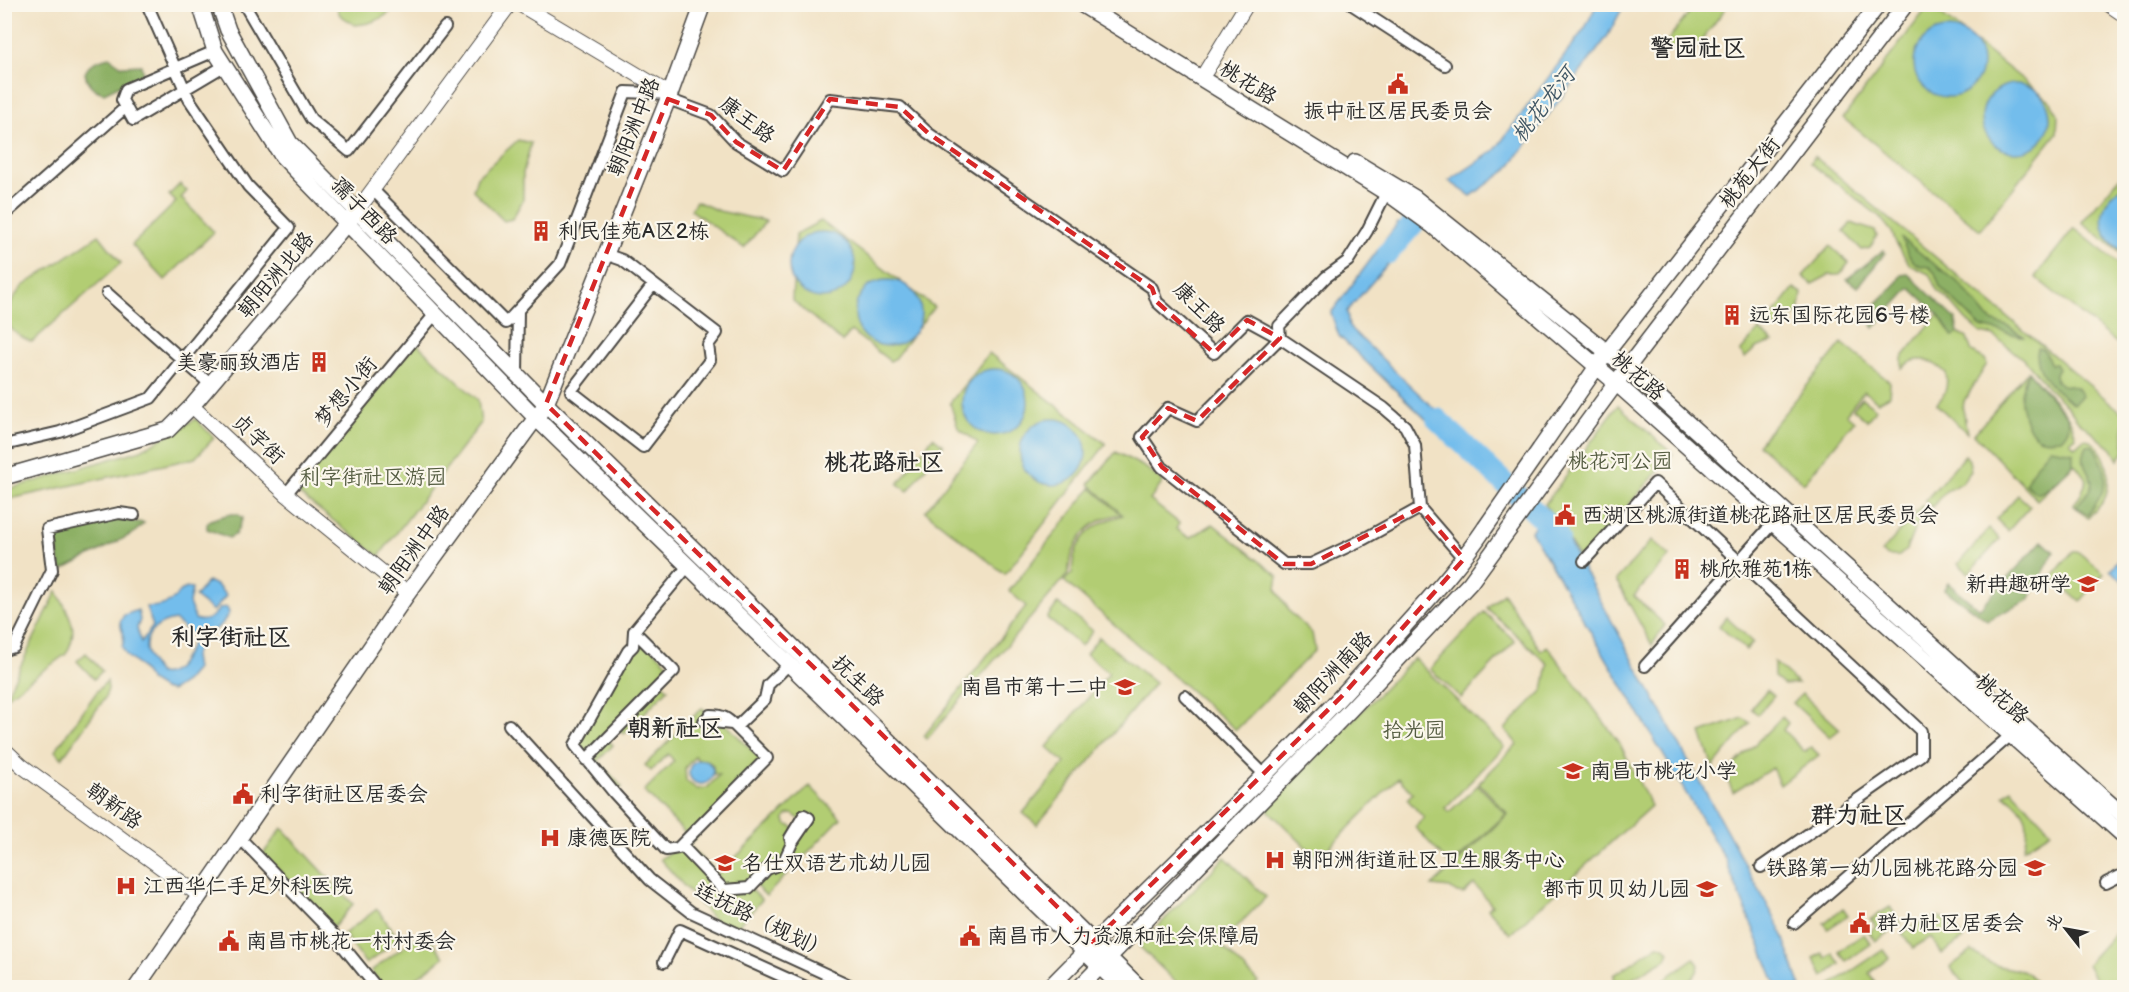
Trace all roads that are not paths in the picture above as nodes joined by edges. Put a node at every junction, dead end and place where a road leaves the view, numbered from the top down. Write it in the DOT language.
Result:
graph roads {
  1 [pos="147,4"];
  2 [pos="200,4"];
  3 [pos="219,4"];
  4 [pos="244,4"];
  5 [pos="510,4"];
  6 [pos="519,4"];
  7 [pos="703,4"];
  8 [pos="1082,4"];
  9 [pos="1098,4"];
  10 [pos="1247,4"];
  11 [pos="1351,4"];
  12 [pos="1879,4"];
  13 [pos="1906,4"];
  14 [pos="2108,4"];
  15 [pos="2124,15"];
  16 [pos="445,27"];
  17 [pos="215,51"];
  18 [pos="1445,65"];
  19 [pos="224,66"];
  20 [pos="176,68"];
  21 [pos="1206,71"];
  22 [pos="185,89"];
  23 [pos="669,97"];
  24 [pos="126,107"];
  25 [pos="373,190"];
  26 [pos="1386,193"];
  27 [pos="358,211"];
  28 [pos="4,215"];
  29 [pos="347,223"];
  30 [pos="605,254"];
  31 [pos="653,285"];
  32 [pos="107,293"];
  33 [pos="518,310"];
  34 [pos="435,315"];
  35 [pos="1280,338"];
  36 [pos="1607,352"];
  37 [pos="182,359"];
  38 [pos="1596,367"];
  39 [pos="1627,368"];
  40 [pos="517,374"];
  41 [pos="1616,383"];
  42 [pos="211,385"];
  43 [pos="546,404"];
  44 [pos="192,406"];
  45 [pos="537,419"];
  46 [pos="4,446"];
  47 [pos="4,477"];
  48 [pos="286,494"];
  49 [pos="1420,508"];
  50 [pos="134,515"];
  51 [pos="1773,523"];
  52 [pos="1464,559"];
  53 [pos="1584,561"];
  54 [pos="1739,561"];
  55 [pos="688,566"];
  56 [pos="408,593"];
  57 [pos="634,631"];
  58 [pos="4,650"];
  59 [pos="789,664"];
  60 [pos="1645,666"];
  61 [pos="1185,696"];
  62 [pos="509,725"];
  63 [pos="2011,735"];
  64 [pos="4,749"];
  65 [pos="586,760"];
  66 [pos="1265,775"];
  67 [pos="2124,816"];
  68 [pos="2124,836"];
  69 [pos="239,837"];
  70 [pos="792,843"];
  71 [pos="681,845"];
  72 [pos="1761,867"];
  73 [pos="2124,874"];
  74 [pos="2106,883"];
  75 [pos="199,895"];
  76 [pos="1794,923"];
  77 [pos="1089,946"];
  78 [pos="1105,961"];
  79 [pos="664,962"];
  80 [pos="365,972"];
  81 [pos="136,987"];
  82 [pos="369,987"];
  83 [pos="377,987"];
  84 [pos="808,987"];
  85 [pos="856,987"];
  86 [pos="1049,987"];
  87 [pos="1079,987"];
  88 [pos="1122,987"];
  89 [pos="1140,987"];
  1 -- 20 [label="street"];
  2 -- 17 [label="main road, 孺子西路"];
  3 -- 27 [label="main road, 孺子西路"];
  4 -- 16 [label="street"];
  5 -- 25 [label="street, 朝阳洲北路"];
  6 -- 23 [label="street, 康王路"];
  7 -- 23 [label="main road, 朝阳洲中路"];
  8 -- 26 [label="main road, 桃花路"];
  9 -- 21 [label="main road, 桃花路"];
  10 -- 21 [label="street"];
  11 -- 18 [label="street"];
  12 -- 36 [label="main road, 桃苑大街"];
  13 -- 39 [label="main road, 桃苑大街"];
  14 -- 15 [label="street"];
  17 -- 19 [label="main road, 孺子西路"];
  17 -- 20 [label="street"];
  19 -- 22 [label="street"];
  19 -- 29 [label="main road, 孺子西路"];
  20 -- 22 [label="street"];
  20 -- 24 [label="street"];
  21 -- 36 [label="main road, 桃花路"];
  22 -- 24 [label="street"];
  22 -- 37 [label="street"];
  23 -- 30 [label="main road, 朝阳洲中路"];
  23 -- 33 [label="street"];
  23 -- 35 [label="street, 康王路"];
  24 -- 28 [label="street"];
  25 -- 27 [label="street, 朝阳洲北路"];
  25 -- 33 [label="street"];
  26 -- 35 [label="street"];
  26 -- 38 [label="main road, 桃花路"];
  27 -- 29 [label="street, 朝阳洲北路"];
  27 -- 40 [label="main road, 孺子西路"];
  29 -- 34 [label="main road, 孺子西路"];
  29 -- 42 [label="main road, 朝阳洲北路"];
  30 -- 31 [label="street"];
  30 -- 43 [label="main road, 朝阳洲中路"];
  31 -- 31 [label="street"];
  32 -- 37 [label="street"];
  33 -- 40 [label="street"];
  34 -- 45 [label="main road, 孺子西路"];
  34 -- 48 [label="street, 梦想小街"];
  35 -- 49 [label="street"];
  35 -- 49 [label="street"];
  36 -- 38 [label="main road, 朝阳洲南路"];
  36 -- 39 [label="main road, 桃花路"];
  37 -- 42 [label="street"];
  37 -- 46 [label="street"];
  38 -- 41 [label="main road, 桃花路"];
  38 -- 52 [label="main road, 朝阳洲南路, bridge"];
  39 -- 41 [label="main road, 朝阳洲南路"];
  39 -- 67 [label="main road, 桃花路"];
  40 -- 43 [label="main road, 孺子西路"];
  41 -- 51 [label="main road, 桃花路"];
  41 -- 78 [label="main road, 朝阳洲南路"];
  42 -- 44 [label="main road, 朝阳洲北路"];
  43 -- 45 [label="main road, 朝阳洲中路"];
  43 -- 77 [label="main road, 抚生路"];
  44 -- 47 [label="main road, 朝阳洲北路"];
  44 -- 48 [label="street, 贞字街"];
  45 -- 55 [label="main road, 抚生路"];
  45 -- 56 [label="main road, 朝阳洲中路"];
  48 -- 56 [label="street, 贞字街"];
  49 -- 52 [label="street"];
  50 -- 58 [label="street"];
  51 -- 54 [label="street"];
  51 -- 63 [label="main road, 桃花路"];
  52 -- 66 [label="main road, 朝阳洲南路"];
  53 -- 54 [label="street"];
  54 -- 60 [label="street"];
  54 -- 72 [label="street"];
  55 -- 57 [label="street"];
  55 -- 59 [label="main road, 抚生路"];
  56 -- 69 [label="main road, 朝阳洲中路"];
  57 -- 65 [label="street"];
  57 -- 65 [label="street"];
  59 -- 71 [label="street"];
  59 -- 77 [label="main road, 抚生路"];
  61 -- 66 [label="street"];
  62 -- 85 [label="street, 连抚路（规划）"];
  63 -- 68 [label="main road, 桃花路"];
  63 -- 76 [label="street"];
  64 -- 75 [label="street, 朝新路"];
  65 -- 71 [label="street"];
  66 -- 77 [label="main road, 朝阳洲南路"];
  69 -- 75 [label="main road, 朝阳洲中路"];
  69 -- 80 [label="street"];
  70 -- 71 [label="street"];
  73 -- 74 [label="street"];
  75 -- 81 [label="main road, 朝阳洲中路"];
  77 -- 78 [label="main road, 抚生路"];
  77 -- 86 [label="main road, 朝阳洲南路"];
  78 -- 87 [label="main road, 朝阳洲南路"];
  78 -- 88 [label="main road, 抚生路"];
  78 -- 89 [label="main road, 抚生路"];
  79 -- 84 [label="street"];
  80 -- 82 [label="street"];
  80 -- 83 [label="street"];
}
